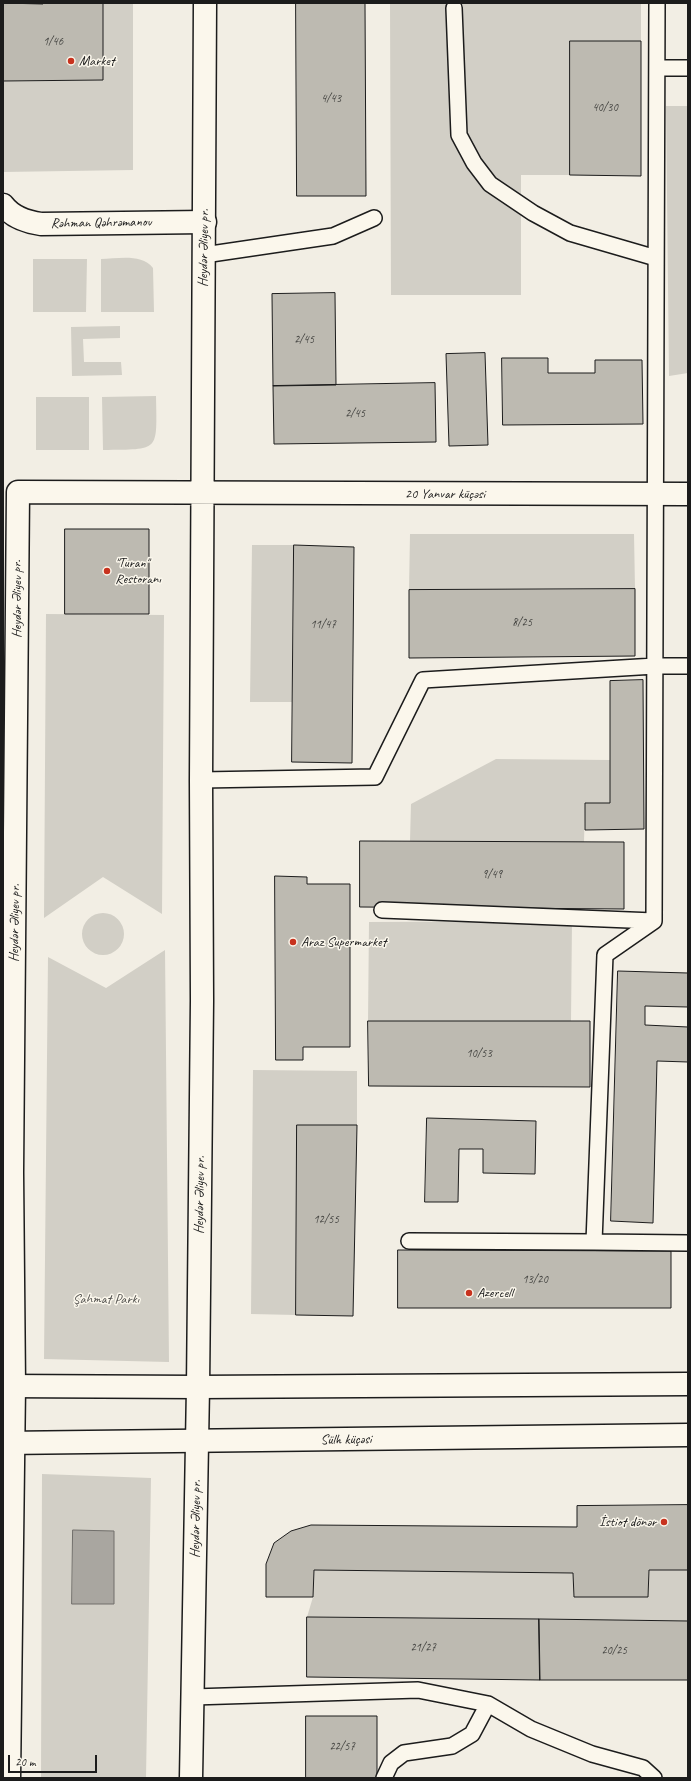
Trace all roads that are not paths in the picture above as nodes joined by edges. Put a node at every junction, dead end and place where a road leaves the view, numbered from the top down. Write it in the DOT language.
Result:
graph roads {
  1 [pos="205,3"];
  2 [pos="658,3"];
  3 [pos="454,8"];
  4 [pos="657,68"];
  5 [pos="688,68"];
  6 [pos="3,205"];
  7 [pos="374,218"];
  8 [pos="205,222"];
  9 [pos="204,255"];
  10 [pos="656,258"];
  11 [pos="11,492"];
  12 [pos="202,493"];
  13 [pos="655,494"];
  14 [pos="688,494"];
  15 [pos="655,666"];
  16 [pos="688,666"];
  17 [pos="201,780"];
  18 [pos="382,910"];
  19 [pos="654,921"];
  20 [pos="8,1172"];
  21 [pos="409,1241"];
  22 [pos="594,1242"];
  23 [pos="688,1243"];
  24 [pos="688,1384"];
  25 [pos="8,1386"];
  26 [pos="198,1387"];
  27 [pos="688,1435"];
  28 [pos="197,1442"];
  29 [pos="8,1443"];
  30 [pos="193,1698"];
  31 [pos="488,1704"];
  32 [pos="9,1778"];
  33 [pos="191,1778"];
  34 [pos="384,1778"];
  35 [pos="654,1778"];
  1 -- 8 [label="main road, Heydər Əliyev pr."];
  2 -- 4 [label="lane"];
  3 -- 10 [label="lane"];
  4 -- 5 [label="lane"];
  4 -- 10 [label="lane"];
  6 -- 8 [label="main road, Rəhman Qəhrəmanov"];
  7 -- 9 [label="lane"];
  8 -- 9 [label="main road, Heydər Əliyev pr."];
  9 -- 12 [label="main road, Heydər Əliyev pr."];
  10 -- 13 [label="lane"];
  11 -- 12 [label="main road, Heydər Əliyev pr."];
  11 -- 20 [label="main road, Heydər Əliyev pr."];
  12 -- 13 [label="main road, 20 Yanvar küçəsi"];
  12 -- 17 [label="main road, Heydər Əliyev pr."];
  13 -- 14 [label="main road, 20 Yanvar küçəsi"];
  13 -- 15 [label="lane"];
  15 -- 16 [label="lane"];
  15 -- 17 [label="lane"];
  15 -- 19 [label="lane"];
  17 -- 26 [label="main road, Heydər Əliyev pr."];
  18 -- 19 [label="lane"];
  19 -- 22 [label="lane"];
  20 -- 25 [label="main road, Heydər Əliyev pr."];
  21 -- 22 [label="lane"];
  22 -- 23 [label="lane"];
  24 -- 26 [label="main road"];
  25 -- 26 [label="main road"];
  25 -- 29 [label="main road, Heydər Əliyev pr."];
  26 -- 28 [label="main road, Heydər Əliyev pr."];
  27 -- 28 [label="main road, Sülh küçəsi"];
  28 -- 29 [label="main road, Sülh küçəsi"];
  28 -- 30 [label="main road, Heydər Əliyev pr."];
  29 -- 32 [label="main road, Heydər Əliyev pr."];
  30 -- 31 [label="lane"];
  30 -- 33 [label="main road, Heydər Əliyev pr."];
  31 -- 34 [label="lane"];
  31 -- 35 [label="lane"];
}
